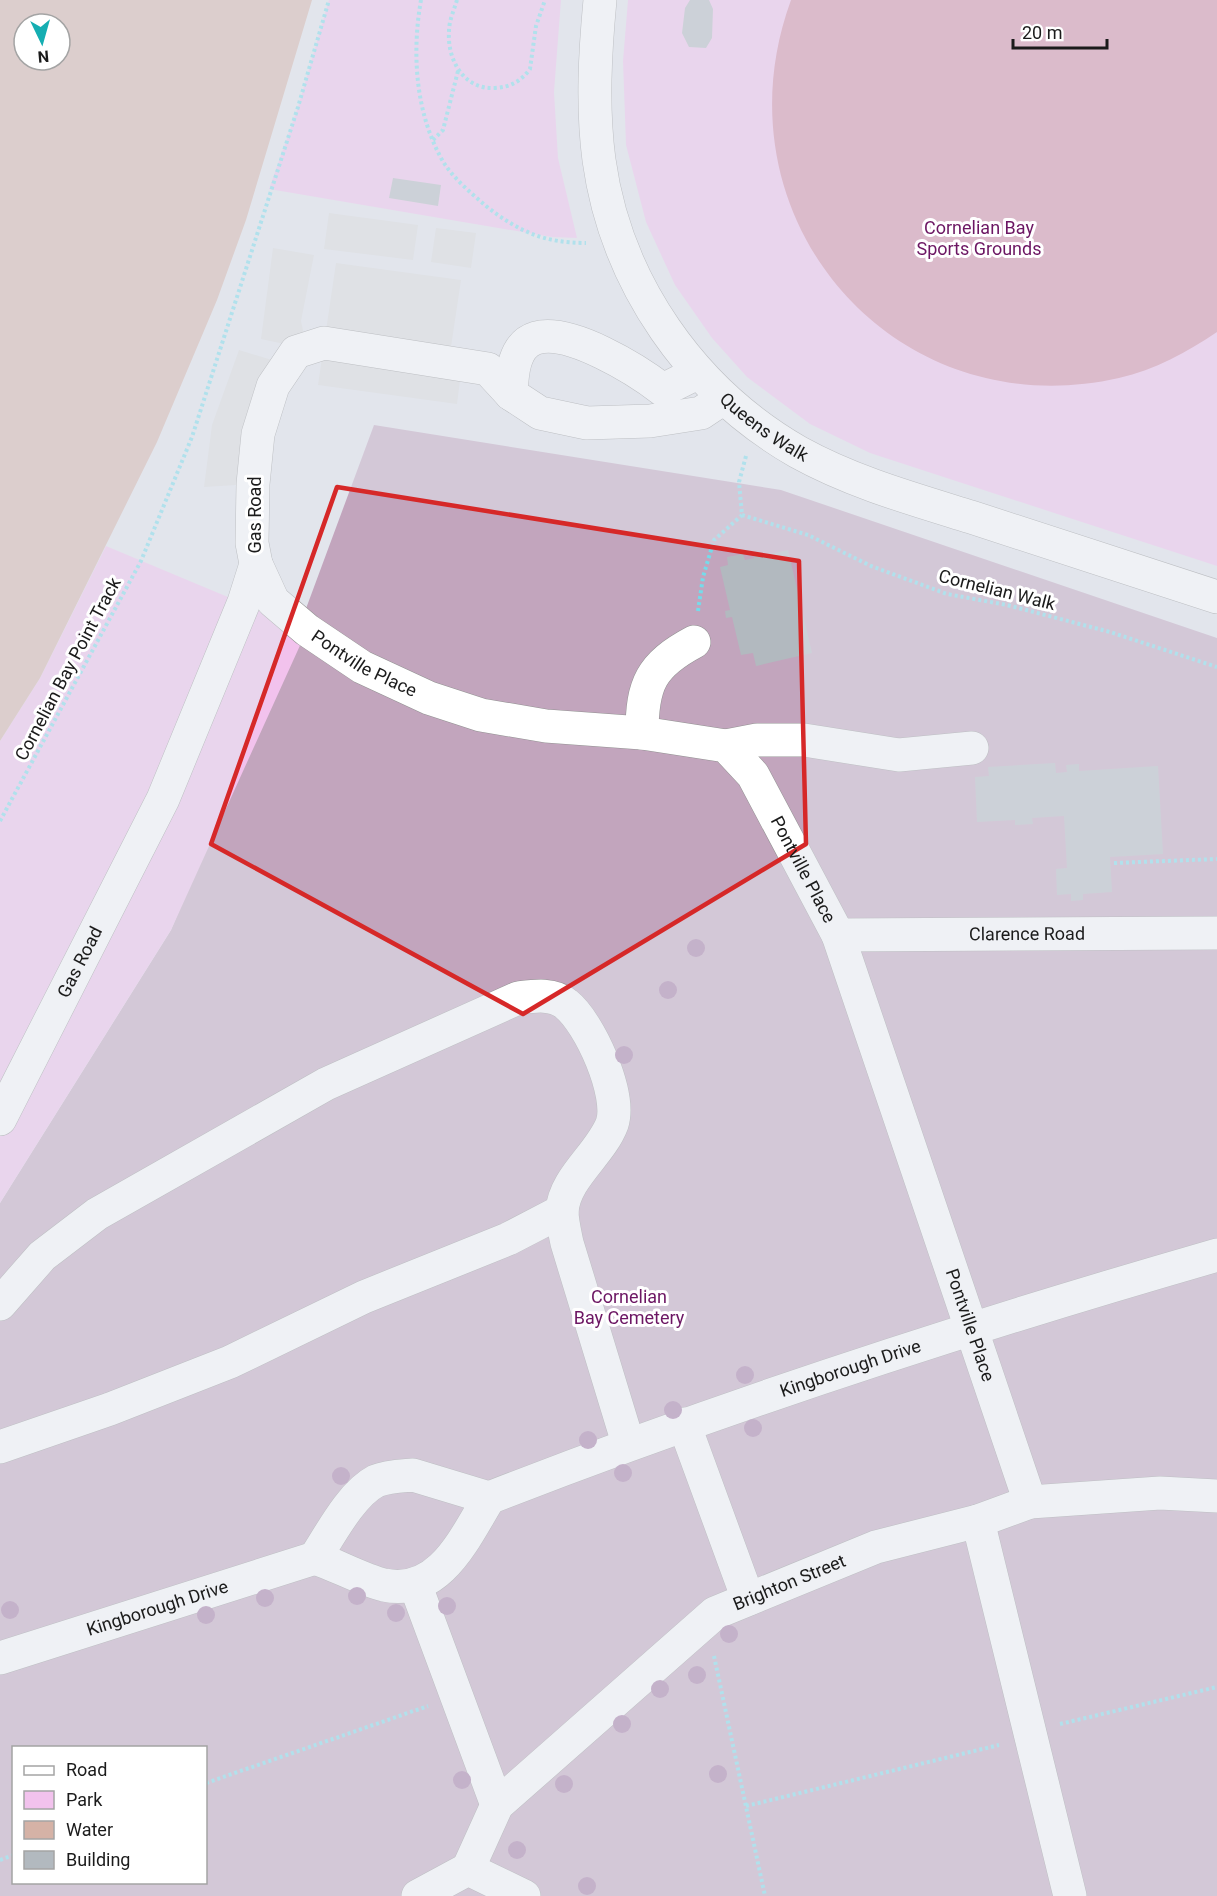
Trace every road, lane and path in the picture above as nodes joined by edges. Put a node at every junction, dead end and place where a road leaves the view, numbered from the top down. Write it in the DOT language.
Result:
graph roads {
  1 [pos="329,0"];
  2 [pos="421,0"];
  3 [pos="457,0"];
  4 [pos="545,0"];
  5 [pos="600,0"];
  6 [pos="458,71"];
  7 [pos="433,140"];
  8 [pos="621,244"];
  9 [pos="697,373"];
  10 [pos="511,394"];
  11 [pos="722,399"];
  12 [pos="755,423"];
  13 [pos="742,515"];
  14 [pos="255,564"];
  15 [pos="1217,597"];
  16 [pos="694,642"];
  17 [pos="1217,666"];
  18 [pos="642,732"];
  19 [pos="726,746"];
  20 [pos="972,748"];
  21 [pos="0,821"];
  22 [pos="1217,859"];
  23 [pos="1114,863"];
  24 [pos="1217,933"];
  25 [pos="838,935"];
  26 [pos="0,1119"];
  27 [pos="562,1211"];
  28 [pos="1217,1255"];
  29 [pos="0,1304"];
  30 [pos="972,1328"];
  31 [pos="684,1424"];
  32 [pos="628,1443"];
  33 [pos="0,1447"];
  34 [pos="1217,1496"];
  35 [pos="489,1498"];
  36 [pos="1030,1502"];
  37 [pos="978,1521"];
  38 [pos="315,1558"];
  39 [pos="415,1584"];
  40 [pos="748,1599"];
  41 [pos="706,1619"];
  42 [pos="0,1658"];
  43 [pos="1217,1687"];
  44 [pos="457,1696"];
  45 [pos="1031,1734"];
  46 [pos="207,1783"];
  47 [pos="497,1805"];
  48 [pos="746,1806"];
  49 [pos="468,1869"];
  50 [pos="418,1896"];
  51 [pos="524,1896"];
  52 [pos="765,1896"];
  53 [pos="1070,1896"];
  1 -- 21 [label="path, Cornelian Bay Point Track"];
  2 -- 7 [label="path"];
  3 -- 6 [label="path"];
  4 -- 6 [label="path"];
  5 -- 8 [label="street, Queens Walk"];
  6 -- 7 [label="path"];
  7 -- 8 [label="path"];
  8 -- 9 [label="street, Queens Walk"];
  9 -- 10 [label="street"];
  9 -- 11 [label="street, Queens Walk"];
  10 -- 11 [label="street, Gas Road"];
  10 -- 14 [label="street, Gas Road"];
  11 -- 12 [label="street, Queens Walk"];
  12 -- 13 [label="path"];
  12 -- 15 [label="street, Queens Walk"];
  13 -- 16 [label="path"];
  13 -- 17 [label="path, Cornelian Walk"];
  14 -- 18 [label="street, Pontville Place"];
  14 -- 26 [label="street, Gas Road"];
  16 -- 18 [label="street"];
  18 -- 19 [label="street, Pontville Place"];
  19 -- 20 [label="street"];
  19 -- 25 [label="street, Pontville Place"];
  22 -- 23 [label="path"];
  24 -- 25 [label="street, Clarence Road"];
  25 -- 30 [label="street, Pontville Place"];
  27 -- 29 [label="street"];
  27 -- 32 [label="street"];
  27 -- 33 [label="street"];
  28 -- 30 [label="street, Kingborough Drive"];
  30 -- 31 [label="street, Kingborough Drive"];
  30 -- 36 [label="street, Pontville Place"];
  31 -- 32 [label="street, Kingborough Drive"];
  31 -- 40 [label="street"];
  32 -- 35 [label="street, Kingborough Drive"];
  34 -- 36 [label="street, Brighton Street"];
  35 -- 38 [label="street"];
  35 -- 39 [label="street"];
  36 -- 37 [label="street, Brighton Street"];
  37 -- 40 [label="street, Brighton Street"];
  37 -- 45 [label="street"];
  38 -- 39 [label="street"];
  38 -- 42 [label="street, Kingborough Drive"];
  39 -- 44 [label="street"];
  40 -- 41 [label="street, Brighton Street"];
  41 -- 47 [label="street, Brighton Street"];
  41 -- 48 [label="path"];
  43 -- 45 [label="path"];
  44 -- 46 [label="path"];
  44 -- 47 [label="street"];
  45 -- 48 [label="path"];
  45 -- 53 [label="street"];
  47 -- 49 [label="street, Brighton Street"];
  48 -- 52 [label="path"];
  49 -- 50 [label="street"];
  49 -- 51 [label="street"];
}
